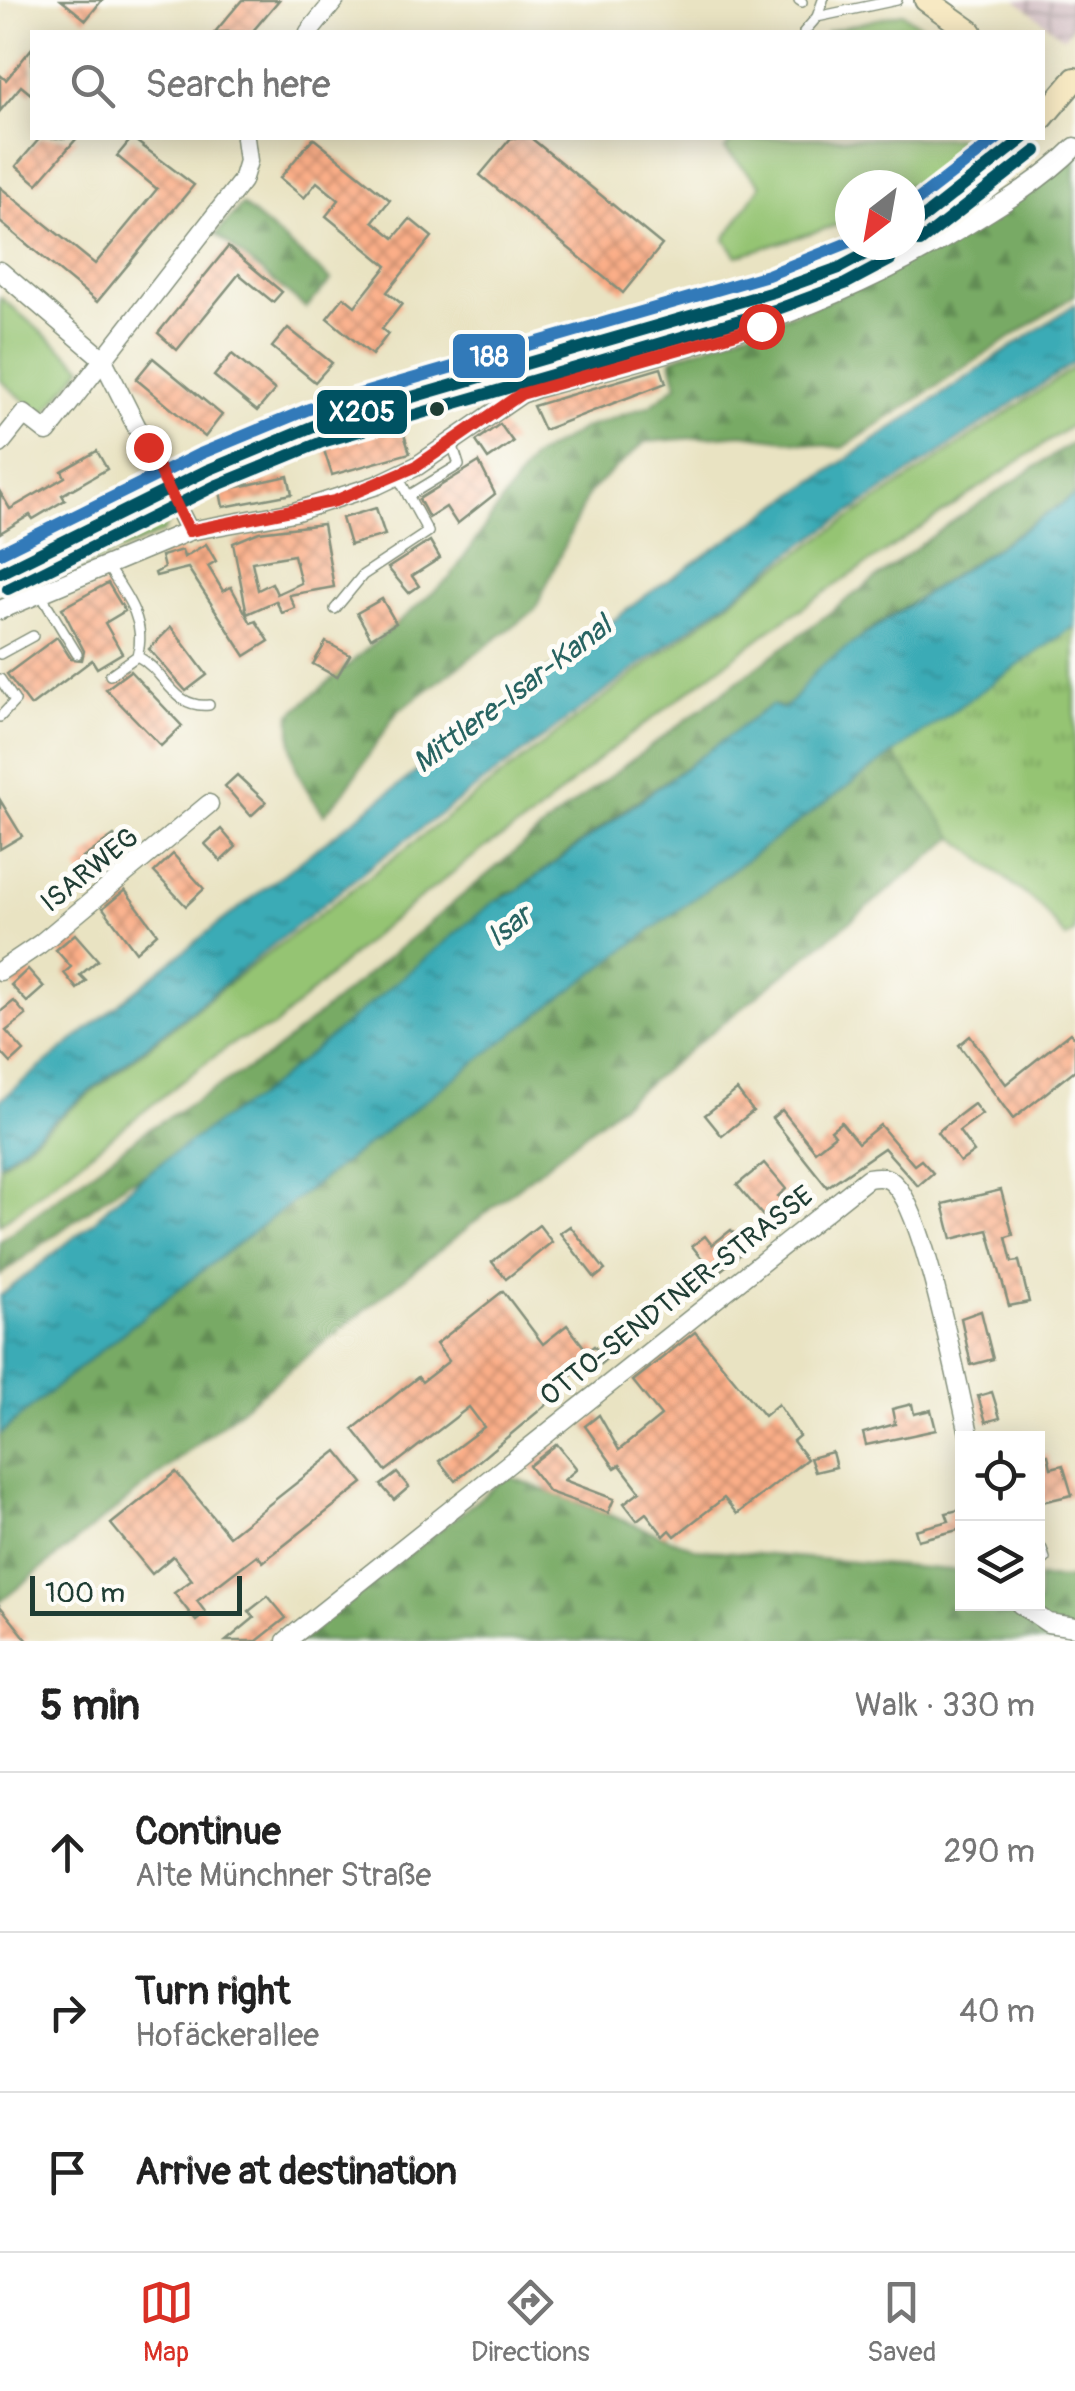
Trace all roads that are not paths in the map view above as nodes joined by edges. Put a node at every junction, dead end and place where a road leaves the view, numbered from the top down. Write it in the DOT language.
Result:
graph roads {
  1 [pos="335,0"];
  2 [pos="823,0"];
  3 [pos="897,0"];
  4 [pos="926,0"];
  5 [pos="817,16"];
  6 [pos="311,30"];
  7 [pos="806,30"];
  8 [pos="968,30"];
  9 [pos="1075,79"];
  10 [pos="1051,91"];
  11 [pos="245,140"];
  12 [pos="1022,140"];
  13 [pos="1075,147"];
  14 [pos="925,217"];
  15 [pos="854,260"];
  16 [pos="0,271"];
  17 [pos="102,358"];
  18 [pos="0,444"];
  19 [pos="452,444"];
  20 [pos="396,476"];
  21 [pos="169,490"];
  22 [pos="408,496"];
  23 [pos="189,531"];
  24 [pos="104,563"];
  25 [pos="0,573"];
  26 [pos="41,595"];
  27 [pos="0,610"];
  28 [pos="336,610"];
  29 [pos="33,636"];
  30 [pos="0,654"];
  31 [pos="77,654"];
  32 [pos="138,656"];
  33 [pos="110,675"];
  34 [pos="0,679"];
  35 [pos="209,705"];
  36 [pos="0,717"];
  37 [pos="209,804"];
  38 [pos="0,971"];
  39 [pos="968,1431"];
  40 [pos="1030,1611"];
  41 [pos="1075,1627"];
  42 [pos="286,1641"];
  1 -- 6 [label="street"];
  2 -- 5 [label="lane"];
  3 -- 5 [label="lane"];
  4 -- 8 [label="main road"];
  5 -- 7 [label="lane"];
  9 -- 10 [label="main road"];
  11 -- 17 [label="street"];
  12 -- 14 [label="main road"];
  13 -- 19 [label="street"];
  15 -- 21 [label="main road"];
  16 -- 17 [label="street"];
  17 -- 18 [label="street"];
  17 -- 21 [label="street"];
  19 -- 20 [label="street"];
  19 -- 22 [label="lane"];
  20 -- 22 [label="lane"];
  20 -- 23 [label="street"];
  21 -- 23 [label="street"];
  21 -- 25 [label="main road"];
  22 -- 28 [label="lane"];
  23 -- 24 [label="street"];
  24 -- 26 [label="street"];
  24 -- 32 [label="lane"];
  26 -- 27 [label="street"];
  26 -- 31 [label="lane"];
  29 -- 30 [label="lane"];
  32 -- 33 [label="lane"];
  32 -- 35 [label="lane"];
  34 -- 36 [label="lane"];
  37 -- 38 [label="street, ISARWEG"];
  39 -- 42 [label="street, OTTO-SENDTNER-STRASSE"];
  40 -- 41 [label="street"];
}
